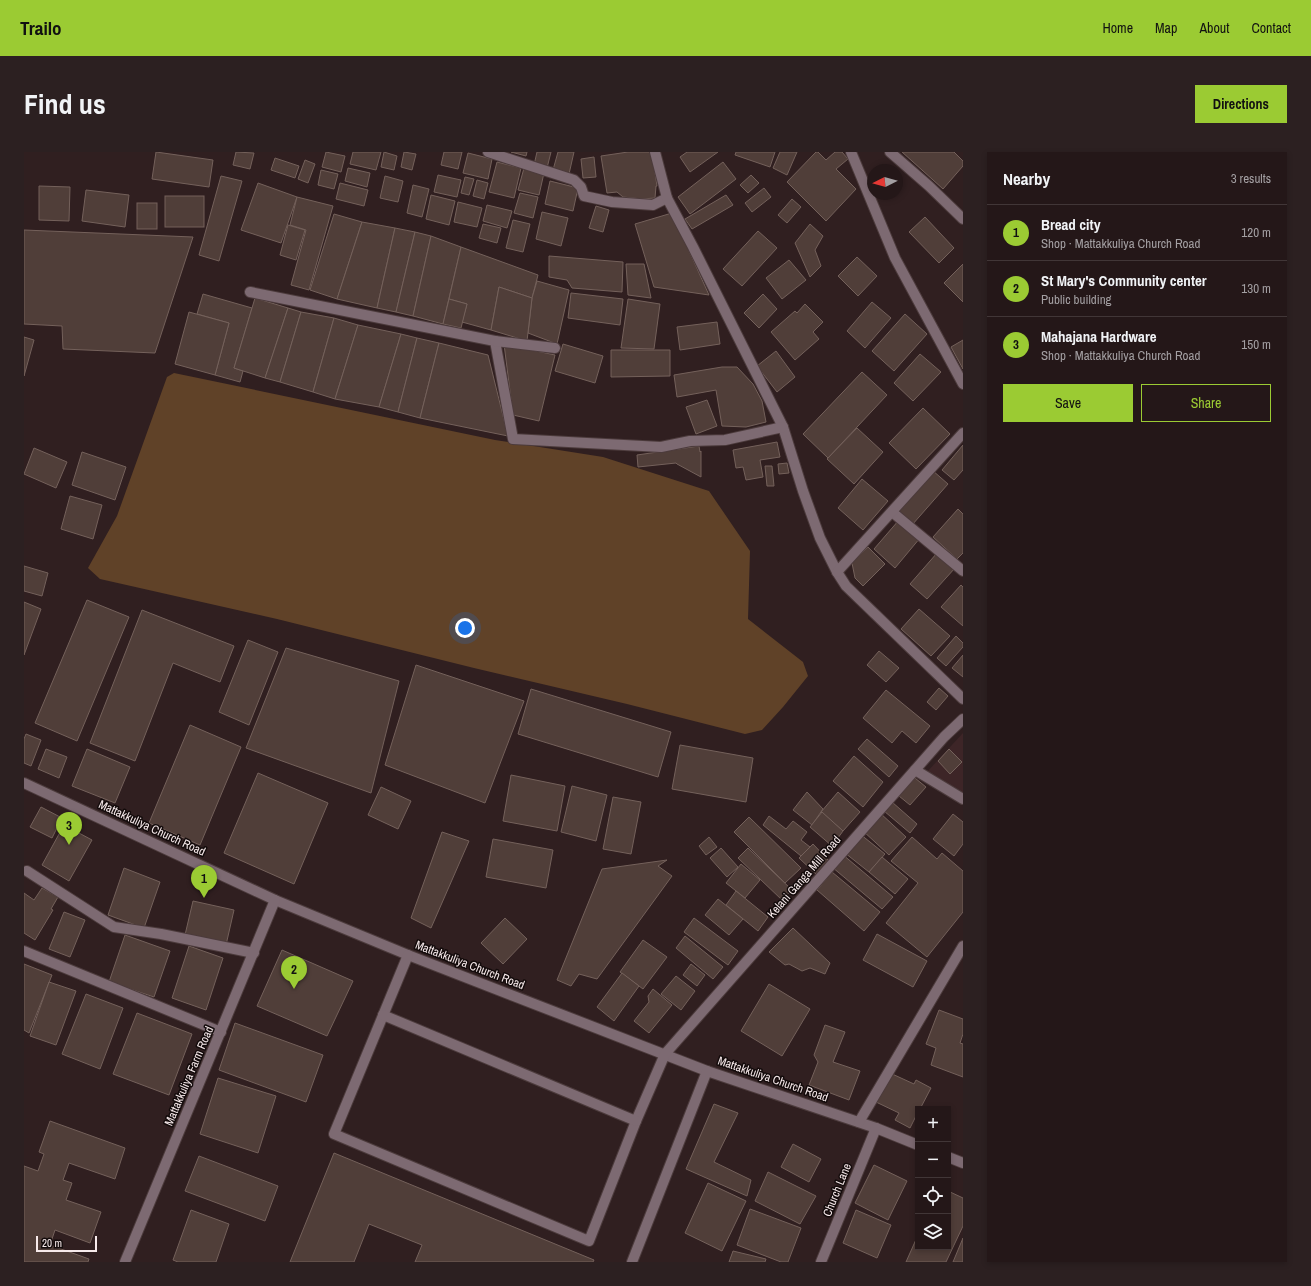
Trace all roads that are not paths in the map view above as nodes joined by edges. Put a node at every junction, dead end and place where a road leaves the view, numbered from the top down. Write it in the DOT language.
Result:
graph roads {
  1 [pos="488,152"];
  2 [pos="655,152"];
  3 [pos="852,152"];
  4 [pos="890,152"];
  5 [pos="667,198"];
  6 [pos="963,219"];
  7 [pos="250,292"];
  8 [pos="495,341"];
  9 [pos="555,348"];
  10 [pos="963,384"];
  11 [pos="783,427"];
  12 [pos="963,433"];
  13 [pos="892,512"];
  14 [pos="963,571"];
  15 [pos="837,572"];
  16 [pos="963,699"];
  17 [pos="963,719"];
  18 [pos="915,770"];
  19 [pos="24,783"];
  20 [pos="963,799"];
  21 [pos="27,871"];
  22 [pos="275,900"];
  23 [pos="963,946"];
  24 [pos="24,951"];
  25 [pos="254,953"];
  26 [pos="408,955"];
  27 [pos="383,1015"];
  28 [pos="221,1032"];
  29 [pos="665,1054"];
  30 [pos="708,1071"];
  31 [pos="636,1121"];
  32 [pos="859,1122"];
  33 [pos="876,1128"];
  34 [pos="915,1144"];
  35 [pos="951,1157"];
  36 [pos="962,1159"];
  37 [pos="125,1262"];
  38 [pos="632,1262"];
  39 [pos="821,1262"];
  1 -- 5 [label="street"];
  2 -- 5 [label="street"];
  3 -- 10 [label="street"];
  4 -- 6 [label="street"];
  5 -- 11 [label="street"];
  7 -- 8 [label="street"];
  8 -- 9 [label="street"];
  8 -- 11 [label="street"];
  11 -- 15 [label="street"];
  12 -- 13 [label="street"];
  13 -- 14 [label="street"];
  13 -- 15 [label="street"];
  15 -- 16 [label="street"];
  17 -- 18 [label="street, Kelani Ganga Mill Road"];
  18 -- 20 [label="street"];
  18 -- 29 [label="street, Kelani Ganga Mill Road"];
  19 -- 22 [label="street, Mattakkuliya Church Road"];
  21 -- 25 [label="street"];
  22 -- 25 [label="street, Mattakkuliya Farm Road"];
  22 -- 26 [label="street, Mattakkuliya Church Road"];
  23 -- 32 [label="street"];
  24 -- 28 [label="street"];
  25 -- 28 [label="street, Mattakkuliya Farm Road"];
  26 -- 27 [label="street"];
  26 -- 29 [label="street, Mattakkuliya Church Road"];
  27 -- 31 [label="street"];
  27 -- 31 [label="street, Kelani Ganga Mill Road"];
  28 -- 37 [label="street, Mattakkuliya Farm Road"];
  29 -- 30 [label="street, Mattakkuliya Church Road"];
  29 -- 31 [label="street, Kelani Ganga Mill Road"];
  30 -- 32 [label="street, Mattakkuliya Church Road"];
  30 -- 38 [label="street"];
  32 -- 33 [label="street, Mattakkuliya Church Road"];
  33 -- 34 [label="street, Mattakkuliya Church Road"];
  33 -- 39 [label="street, Church Lane"];
  35 -- 36 [label="street"];
}
